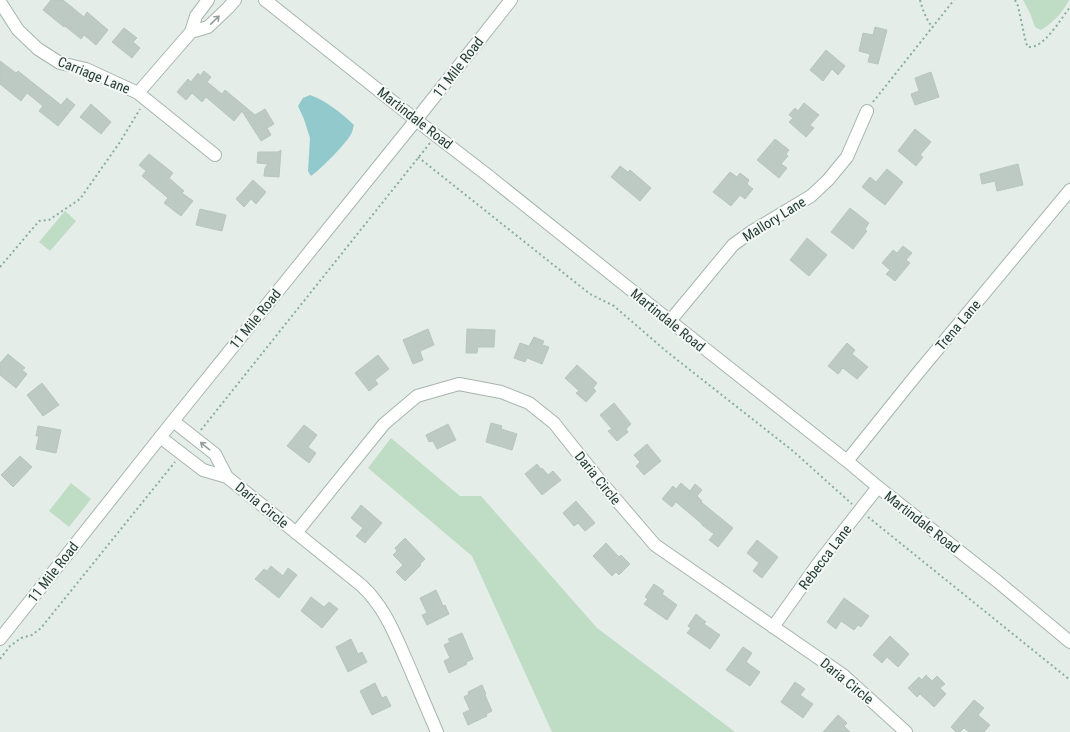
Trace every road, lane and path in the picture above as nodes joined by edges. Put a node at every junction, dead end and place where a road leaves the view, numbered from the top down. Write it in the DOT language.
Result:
graph roads {
  1 [pos="208,0"];
  2 [pos="235,0"];
  3 [pos="265,0"];
  4 [pos="511,0"];
  5 [pos="920,0"];
  6 [pos="954,0"];
  7 [pos="1015,0"];
  8 [pos="0,2"];
  9 [pos="1070,8"];
  10 [pos="933,28"];
  11 [pos="191,32"];
  12 [pos="142,96"];
  13 [pos="867,111"];
  14 [pos="416,120"];
  15 [pos="436,135"];
  16 [pos="215,155"];
  17 [pos="418,157"];
  18 [pos="1070,190"];
  19 [pos="0,267"];
  20 [pos="670,321"];
  21 [pos="173,421"];
  22 [pos="160,437"];
  23 [pos="195,438"];
  24 [pos="181,454"];
  25 [pos="847,461"];
  26 [pos="227,477"];
  27 [pos="878,487"];
  28 [pos="860,511"];
  29 [pos="296,533"];
  30 [pos="773,627"];
  31 [pos="0,639"];
  32 [pos="1070,642"];
  33 [pos="0,659"];
  34 [pos="1070,680"];
  35 [pos="437,732"];
  36 [pos="906,732"];
  1 -- 11 [label="street"];
  11 -- 2 [label="street, one-way"];
  3 -- 14 [label="street, Martindale Road"];
  4 -- 14 [label="street, 11 Mile Road"];
  5 -- 10 [label="path"];
  6 -- 10 [label="path"];
  7 -- 9 [label="path"];
  8 -- 12 [label="street, Carriage Lane"];
  10 -- 13 [label="path"];
  11 -- 12 [label="street"];
  12 -- 16 [label="street, Carriage Lane"];
  12 -- 19 [label="path"];
  13 -- 20 [label="street, Mallory Lane"];
  14 -- 15 [label="street, Martindale Road"];
  14 -- 21 [label="street, 11 Mile Road"];
  15 -- 17 [label="path"];
  15 -- 20 [label="street, Martindale Road"];
  17 -- 23 [label="path"];
  17 -- 28 [label="path"];
  18 -- 25 [label="street, Trena Lane"];
  20 -- 25 [label="street, Martindale Road"];
  21 -- 22 [label="street, 11 Mile Road"];
  21 -- 23 [label="street, Daria Circle"];
  22 -- 24 [label="street, Daria Circle"];
  22 -- 31 [label="street, 11 Mile Road"];
  26 -- 23 [label="street, Daria Circle, one-way"];
  24 -- 26 [label="street, Daria Circle"];
  24 -- 33 [label="path"];
  25 -- 27 [label="street, Martindale Road"];
  26 -- 29 [label="street, Daria Circle"];
  27 -- 28 [label="street, Rebecca Lane"];
  27 -- 32 [label="street, Martindale Road"];
  28 -- 30 [label="street, Rebecca Lane"];
  28 -- 34 [label="path"];
  29 -- 30 [label="street, Daria Circle"];
  29 -- 35 [label="street, Daria Circle"];
  30 -- 36 [label="street, Daria Circle"];
}
